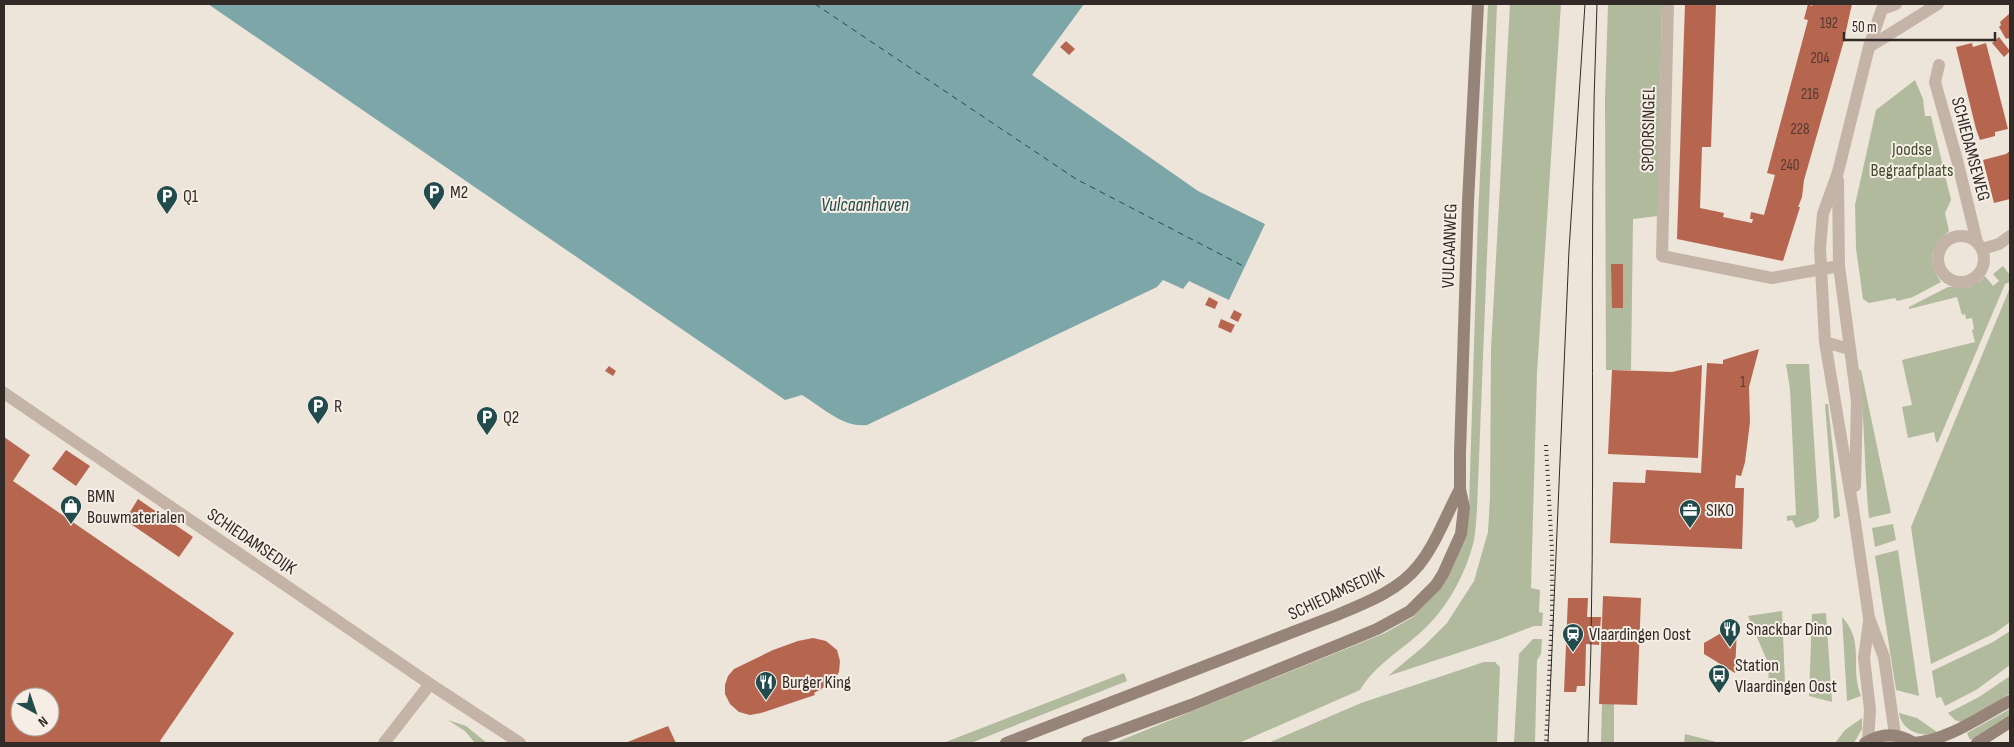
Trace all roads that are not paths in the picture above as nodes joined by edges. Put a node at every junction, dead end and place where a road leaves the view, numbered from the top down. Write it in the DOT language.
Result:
graph roads {
  1 [pos="1478,4"];
  2 [pos="1668,4"];
  3 [pos="1896,4"];
  4 [pos="1938,4"];
  5 [pos="1869,48"];
  6 [pos="1938,65"];
  7 [pos="1838,172"];
  8 [pos="2010,236"];
  9 [pos="1839,266"];
  10 [pos="1821,269"];
  11 [pos="1825,342"];
  12 [pos="1849,349"];
  13 [pos="4,393"];
  14 [pos="1460,489"];
  15 [pos="1854,515"];
  16 [pos="1869,618"];
  17 [pos="430,684"];
  18 [pos="2010,701"];
  19 [pos="2010,722"];
  20 [pos="1894,735"];
  21 [pos="1867,742"];
  22 [pos="384,743"];
  23 [pos="520,743"];
  24 [pos="1006,743"];
  25 [pos="1087,743"];
  26 [pos="1914,743"];
  27 [pos="1977,743"];
  1 -- 14 [label="main road, VULCAANWEG"];
  2 -- 10 [label="street, SPOORSINGEL"];
  3 -- 5 [label="street"];
  4 -- 5 [label="street"];
  5 -- 7 [label="street"];
  6 -- 8 [label="street, SCHIEDAMSEWEG"];
  7 -- 9 [label="street"];
  7 -- 10 [label="street"];
  9 -- 10 [label="street"];
  9 -- 12 [label="street"];
  10 -- 11 [label="street"];
  11 -- 12 [label="street"];
  11 -- 15 [label="street"];
  12 -- 15 [label="street"];
  13 -- 17 [label="street, SCHIEDAMSEDIJK"];
  14 -- 24 [label="main road, SCHIEDAMSEDIJK"];
  14 -- 25 [label="main road"];
  15 -- 16 [label="street"];
  16 -- 20 [label="street"];
  16 -- 21 [label="street"];
  17 -- 22 [label="street"];
  17 -- 23 [label="street, SCHIEDAMSEDIJK"];
  18 -- 26 [label="main road"];
  19 -- 27 [label="main road"];
  20 -- 21 [label="main road"];
  20 -- 26 [label="main road"];
}
